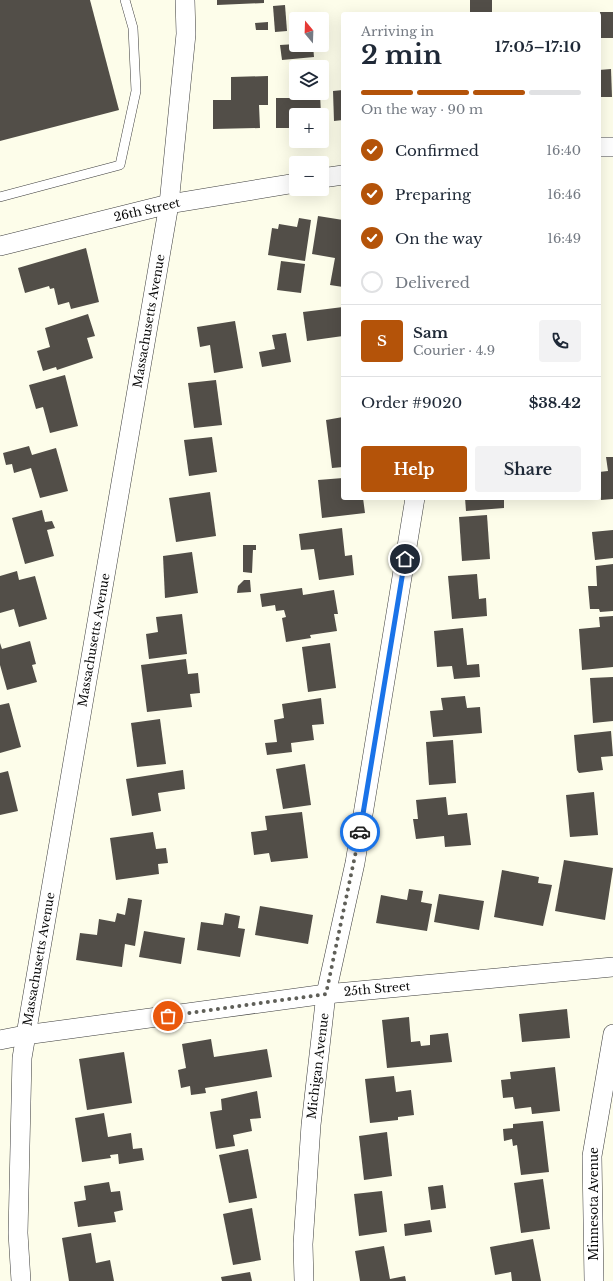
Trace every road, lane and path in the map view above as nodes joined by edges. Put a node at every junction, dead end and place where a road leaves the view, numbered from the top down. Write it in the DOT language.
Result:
graph roads {
  1 [pos="125,0"];
  2 [pos="185,0"];
  3 [pos="601,147"];
  4 [pos="613,147"];
  5 [pos="341,175"];
  6 [pos="329,177"];
  7 [pos="289,184"];
  8 [pos="0,197"];
  9 [pos="169,204"];
  10 [pos="0,246"];
  11 [pos="415,500"];
  12 [pos="613,967"];
  13 [pos="326,994"];
  14 [pos="613,1034"];
  15 [pos="25,1035"];
  16 [pos="0,1040"];
  17 [pos="21,1281"];
  18 [pos="304,1281"];
  19 [pos="594,1281"];
  1 -- 8 [label="lane"];
  2 -- 9 [label="street, Massachusetts Avenue"];
  3 -- 4 [label="street"];
  5 -- 6 [label="street"];
  7 -- 9 [label="street, 26th Street"];
  9 -- 10 [label="street, 26th Street"];
  9 -- 15 [label="street, Massachusetts Avenue"];
  11 -- 13 [label="street, Michigan Avenue"];
  12 -- 13 [label="street, 25th Street"];
  13 -- 15 [label="street, 25th Street"];
  13 -- 18 [label="street, Michigan Avenue"];
  14 -- 19 [label="street, Minnesota Avenue"];
  15 -- 16 [label="street, 25th Street"];
  15 -- 17 [label="street, Massachusetts Avenue"];
}
